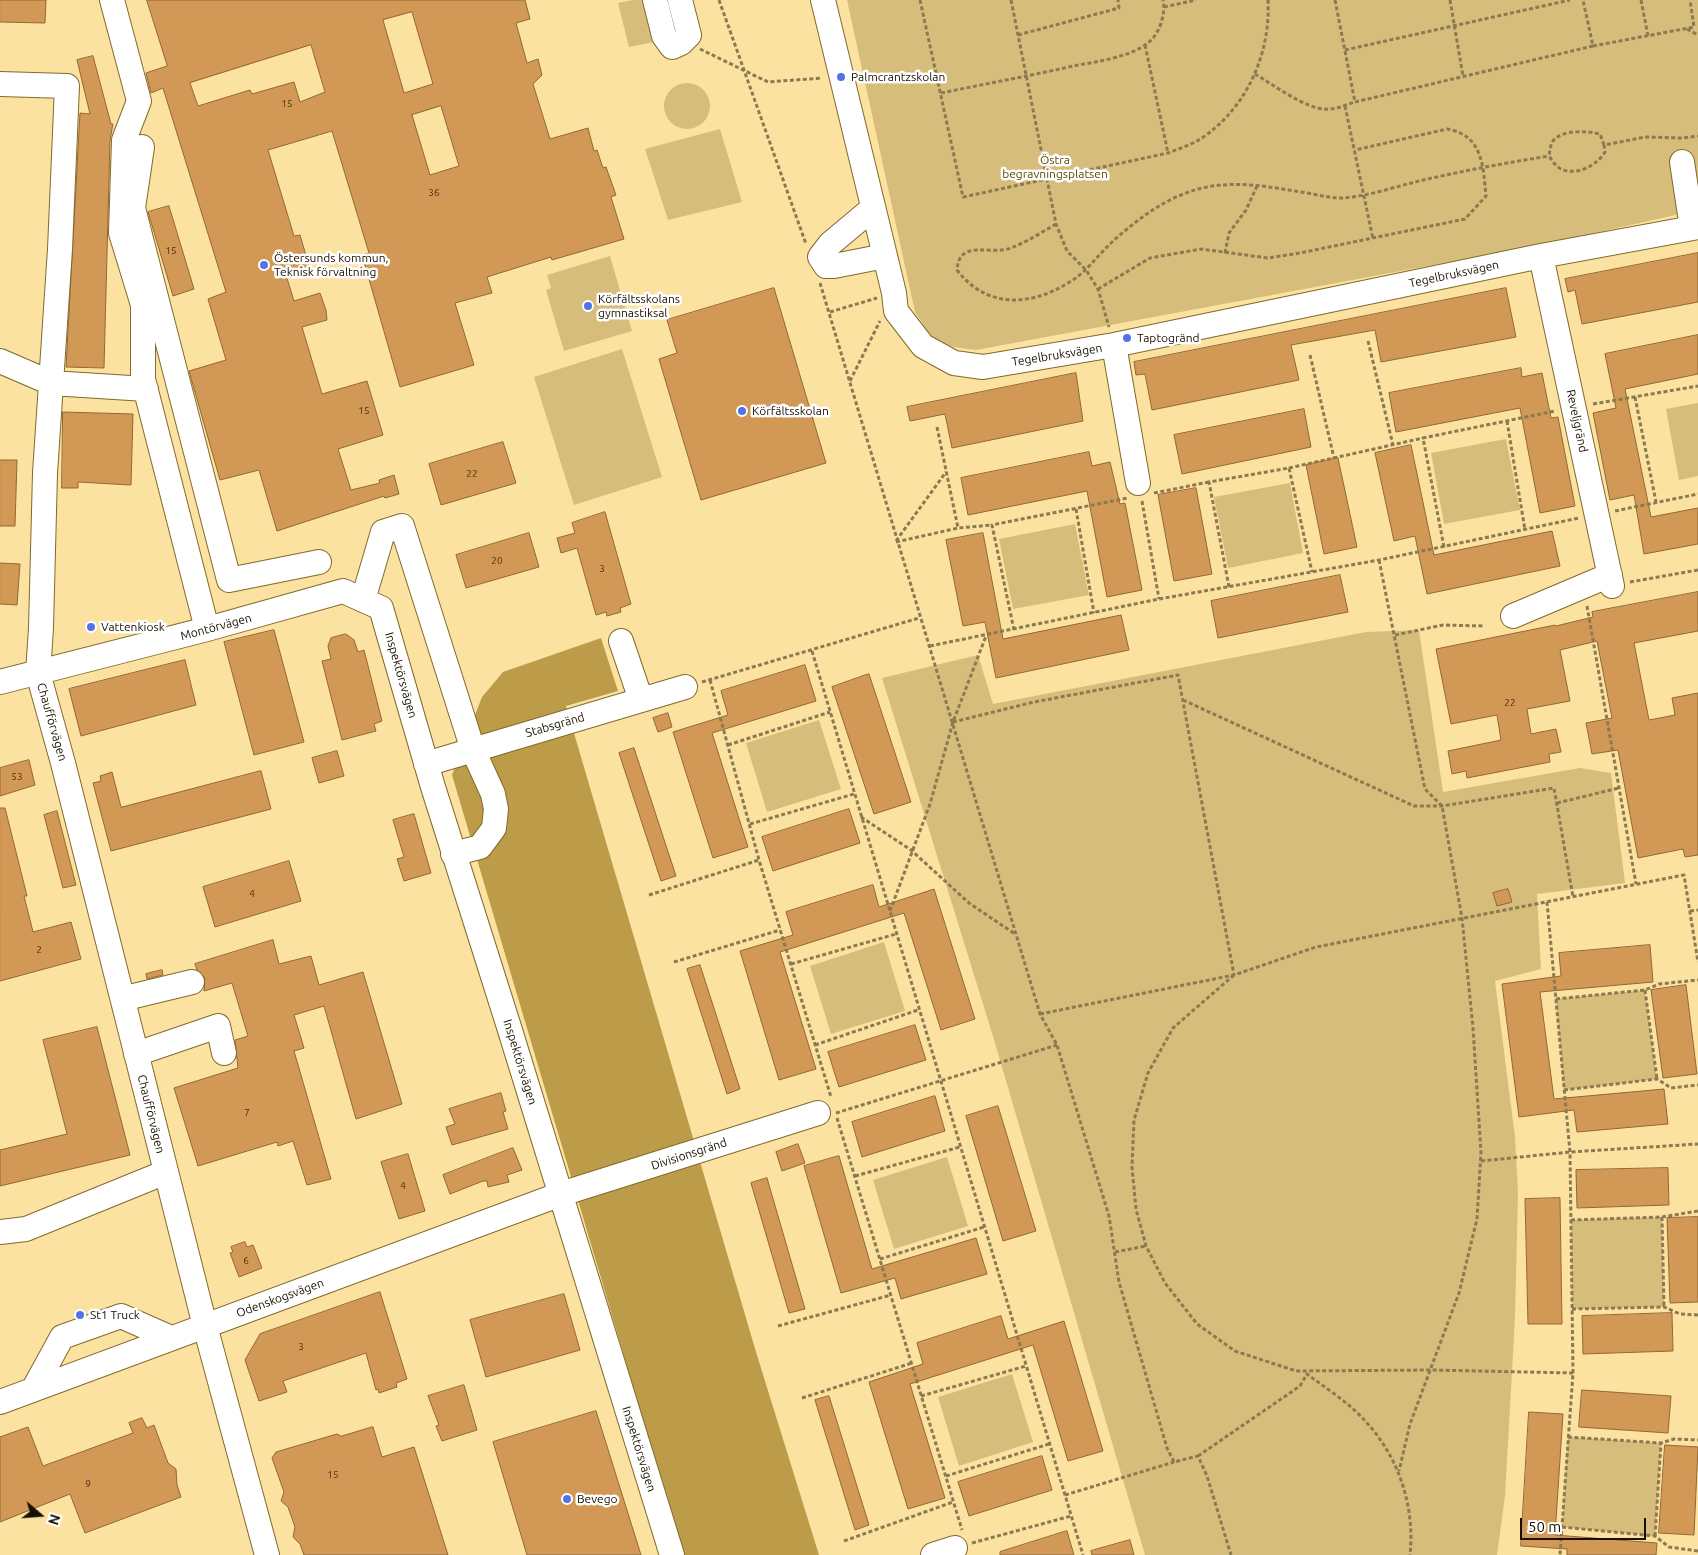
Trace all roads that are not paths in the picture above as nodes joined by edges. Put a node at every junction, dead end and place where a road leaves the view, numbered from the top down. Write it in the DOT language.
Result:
graph roads {
  1 [pos="112,0"];
  2 [pos="654,0"];
  3 [pos="680,0"];
  4 [pos="823,0"];
  5 [pos="0,84"];
  6 [pos="142,147"];
  7 [pos="1682,162"];
  8 [pos="873,208"];
  9 [pos="1695,227"];
  10 [pos="885,256"];
  11 [pos="1541,256"];
  12 [pos="1114,345"];
  13 [pos="0,361"];
  14 [pos="51,383"];
  15 [pos="146,389"];
  16 [pos="1139,490"];
  17 [pos="210,506"];
  18 [pos="179,514"];
  19 [pos="319,562"];
  20 [pos="353,595"];
  21 [pos="1513,616"];
  22 [pos="207,629"];
  23 [pos="621,641"];
  24 [pos="38,673"];
  25 [pos="0,682"];
  26 [pos="685,687"];
  27 [pos="641,700"];
  28 [pos="473,750"];
  29 [pos="426,764"];
  30 [pos="453,854"];
  31 [pos="192,982"];
  32 [pos="134,996"];
  33 [pos="224,1052"];
  34 [pos="136,1054"];
  35 [pos="818,1113"];
  36 [pos="166,1172"];
  37 [pos="561,1194"];
  38 [pos="0,1232"];
  39 [pos="204,1326"];
  40 [pos="171,1338"];
  41 [pos="33,1390"];
  42 [pos="0,1402"];
  43 [pos="266,1555"];
  44 [pos="672,1555"];
  1 -- 15 [label="street"];
  2 -- 3 [label="street"];
  4 -- 8 [label="street, Tegelbruksvägen"];
  5 -- 14 [label="street, Chaufförvägen"];
  6 -- 17 [label="street"];
  7 -- 9 [label="street"];
  8 -- 10 [label="street, Tegelbruksvägen"];
  8 -- 10 [label="street"];
  9 -- 11 [label="street, Tegelbruksvägen"];
  10 -- 12 [label="street, Tegelbruksvägen"];
  11 -- 12 [label="street, Tegelbruksvägen"];
  11 -- 21 [label="street, Reveljgränd"];
  12 -- 16 [label="street"];
  13 -- 14 [label="street"];
  14 -- 15 [label="street"];
  14 -- 24 [label="street, Chaufförvägen"];
  15 -- 18 [label="street"];
  17 -- 18 [label="street"];
  17 -- 19 [label="street"];
  18 -- 22 [label="street"];
  20 -- 22 [label="street, Montörvägen"];
  20 -- 28 [label="street"];
  20 -- 29 [label="street, Inspektörsvägen"];
  22 -- 24 [label="street, Montörvägen"];
  23 -- 27 [label="street"];
  24 -- 25 [label="street, Montörvägen"];
  24 -- 34 [label="street, Chaufförvägen"];
  26 -- 27 [label="street, Stabsgränd"];
  27 -- 28 [label="street, Stabsgränd"];
  28 -- 29 [label="street, Stabsgränd"];
  28 -- 30 [label="street"];
  29 -- 30 [label="street, Inspektörsvägen"];
  30 -- 37 [label="street, Inspektörsvägen"];
  31 -- 32 [label="street"];
  33 -- 34 [label="street"];
  34 -- 36 [label="street, Chaufförvägen"];
  35 -- 37 [label="street, Divisionsgränd"];
  36 -- 38 [label="street"];
  36 -- 39 [label="street, Chaufförvägen"];
  37 -- 39 [label="street, Odenskogsvägen"];
  37 -- 44 [label="street, Inspektörsvägen"];
  39 -- 40 [label="street, Odenskogsvägen"];
  39 -- 43 [label="street, Chaufförvägen"];
  40 -- 41 [label="street, Odenskogsvägen"];
  40 -- 41 [label="street"];
  41 -- 42 [label="street, Odenskogsvägen"];
}
